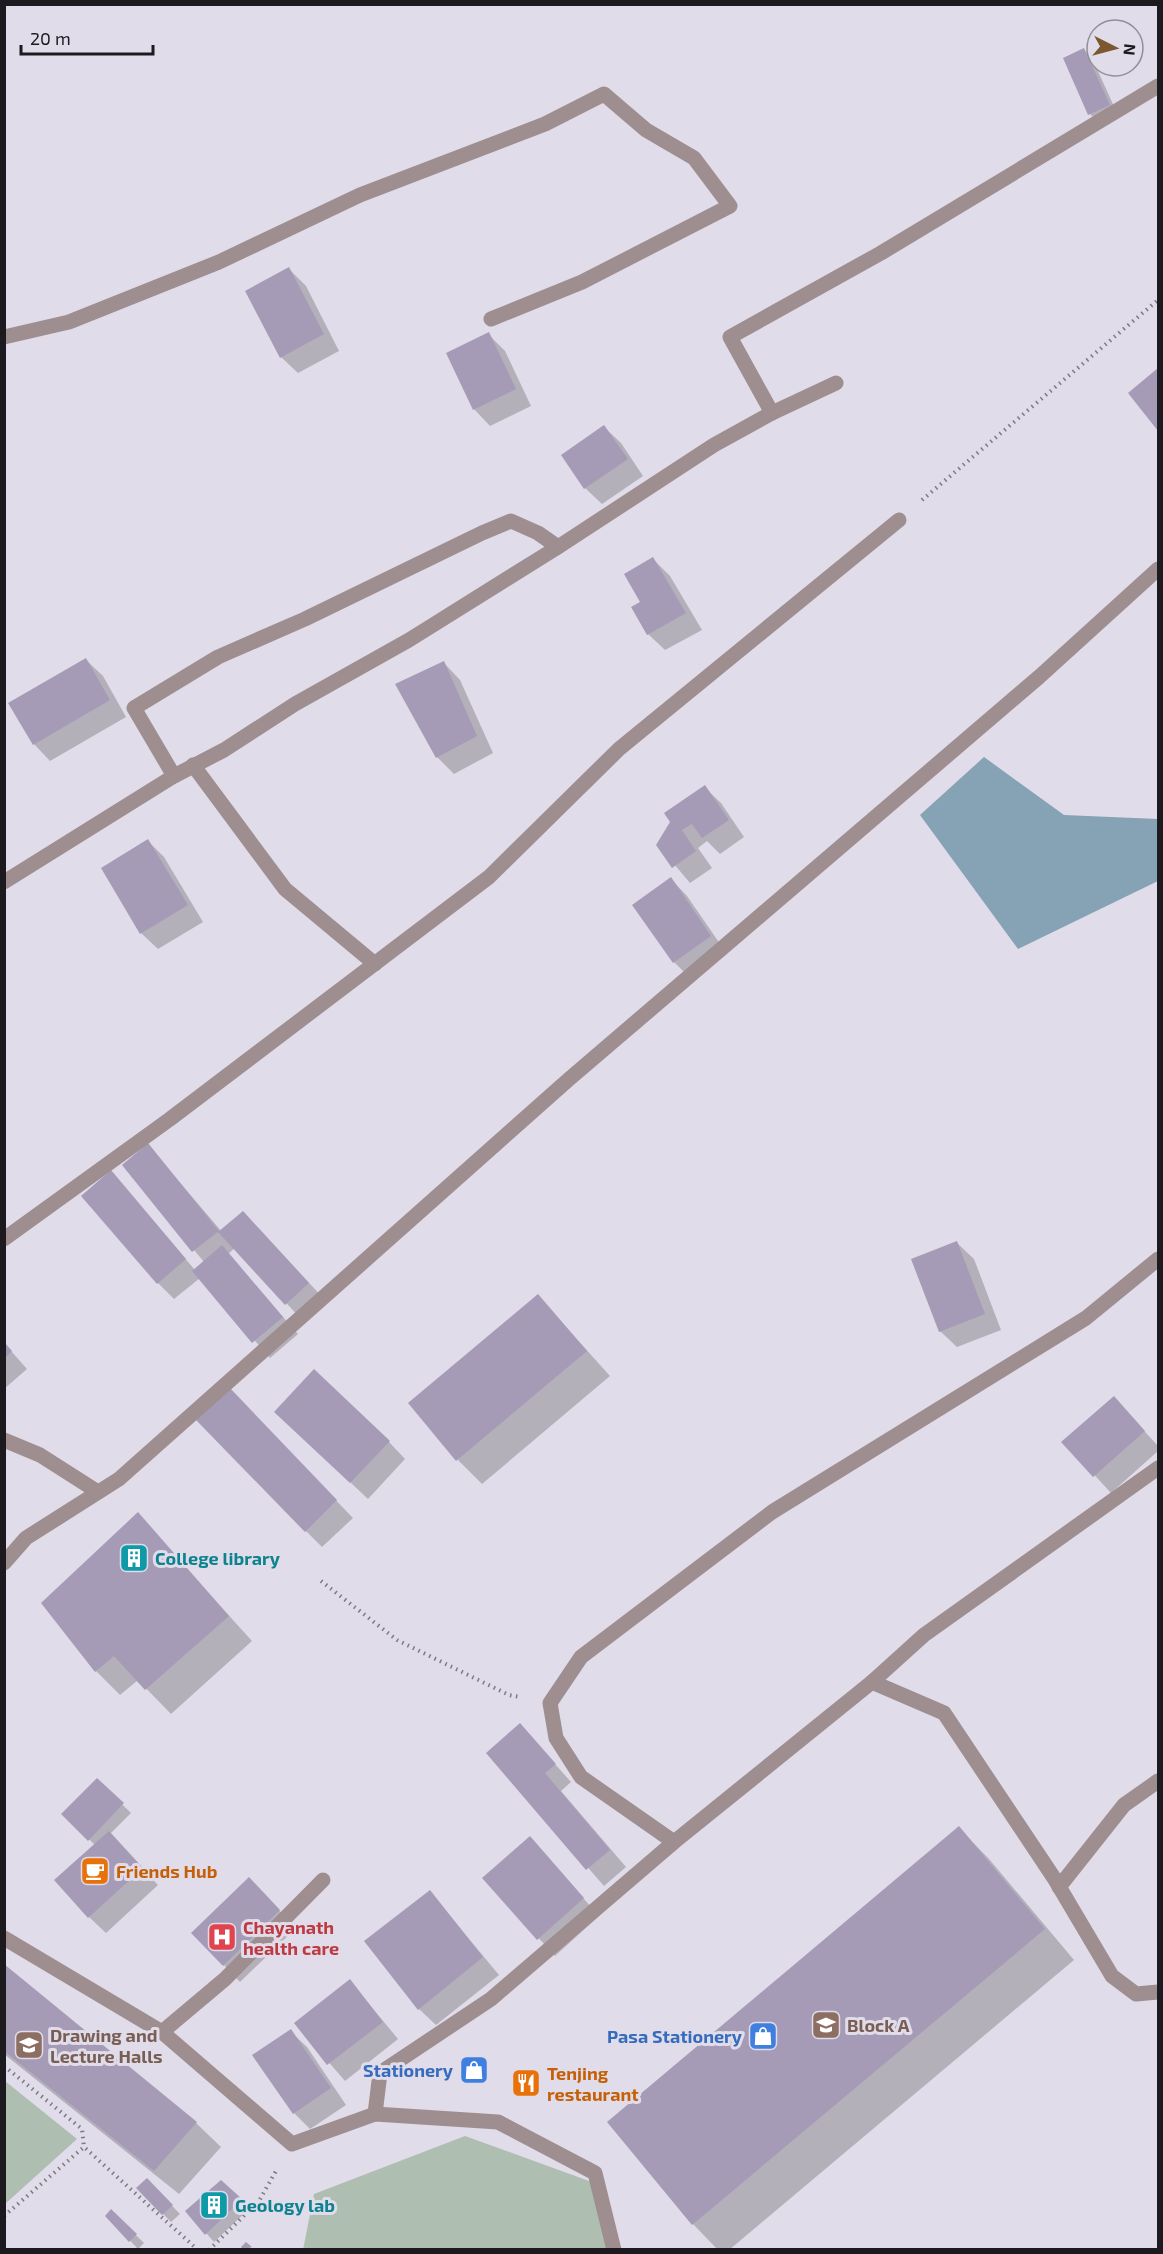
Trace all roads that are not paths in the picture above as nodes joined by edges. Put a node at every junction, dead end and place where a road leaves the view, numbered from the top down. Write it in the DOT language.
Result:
graph roads {
  1 [pos="1158,86"];
  2 [pos="491,319"];
  3 [pos="4,337"];
  4 [pos="836,383"];
  5 [pos="772,412"];
  6 [pos="898,520"];
  7 [pos="558,547"];
  8 [pos="1158,569"];
  9 [pos="193,765"];
  10 [pos="174,776"];
  11 [pos="4,882"];
  12 [pos="375,964"];
  13 [pos="4,1239"];
  14 [pos="1158,1259"];
  15 [pos="4,1440"];
  16 [pos="1158,1468"];
  17 [pos="98,1492"];
  18 [pos="4,1563"];
  19 [pos="872,1682"];
  20 [pos="1158,1781"];
  21 [pos="674,1842"];
  22 [pos="323,1880"];
  23 [pos="1059,1887"];
  24 [pos="4,1938"];
  25 [pos="1158,1992"];
  26 [pos="1136,1995"];
  27 [pos="1158,2002"];
  28 [pos="162,2032"];
  29 [pos="375,2114"];
  30 [pos="614,2250"];
  1 -- 5 [label="street"];
  2 -- 3 [label="street"];
  4 -- 5 [label="street"];
  5 -- 7 [label="street"];
  6 -- 12 [label="street"];
  7 -- 9 [label="street"];
  7 -- 10 [label="street"];
  8 -- 17 [label="street"];
  9 -- 10 [label="street"];
  9 -- 12 [label="street"];
  10 -- 11 [label="street"];
  12 -- 13 [label="street"];
  14 -- 21 [label="street"];
  15 -- 17 [label="street"];
  16 -- 19 [label="street"];
  17 -- 18 [label="street"];
  19 -- 21 [label="street"];
  19 -- 23 [label="street"];
  20 -- 23 [label="street"];
  21 -- 29 [label="street"];
  22 -- 28 [label="street"];
  23 -- 26 [label="street"];
  24 -- 28 [label="street"];
  25 -- 26 [label="street"];
  26 -- 27 [label="street"];
  28 -- 29 [label="street"];
  29 -- 30 [label="street"];
}
